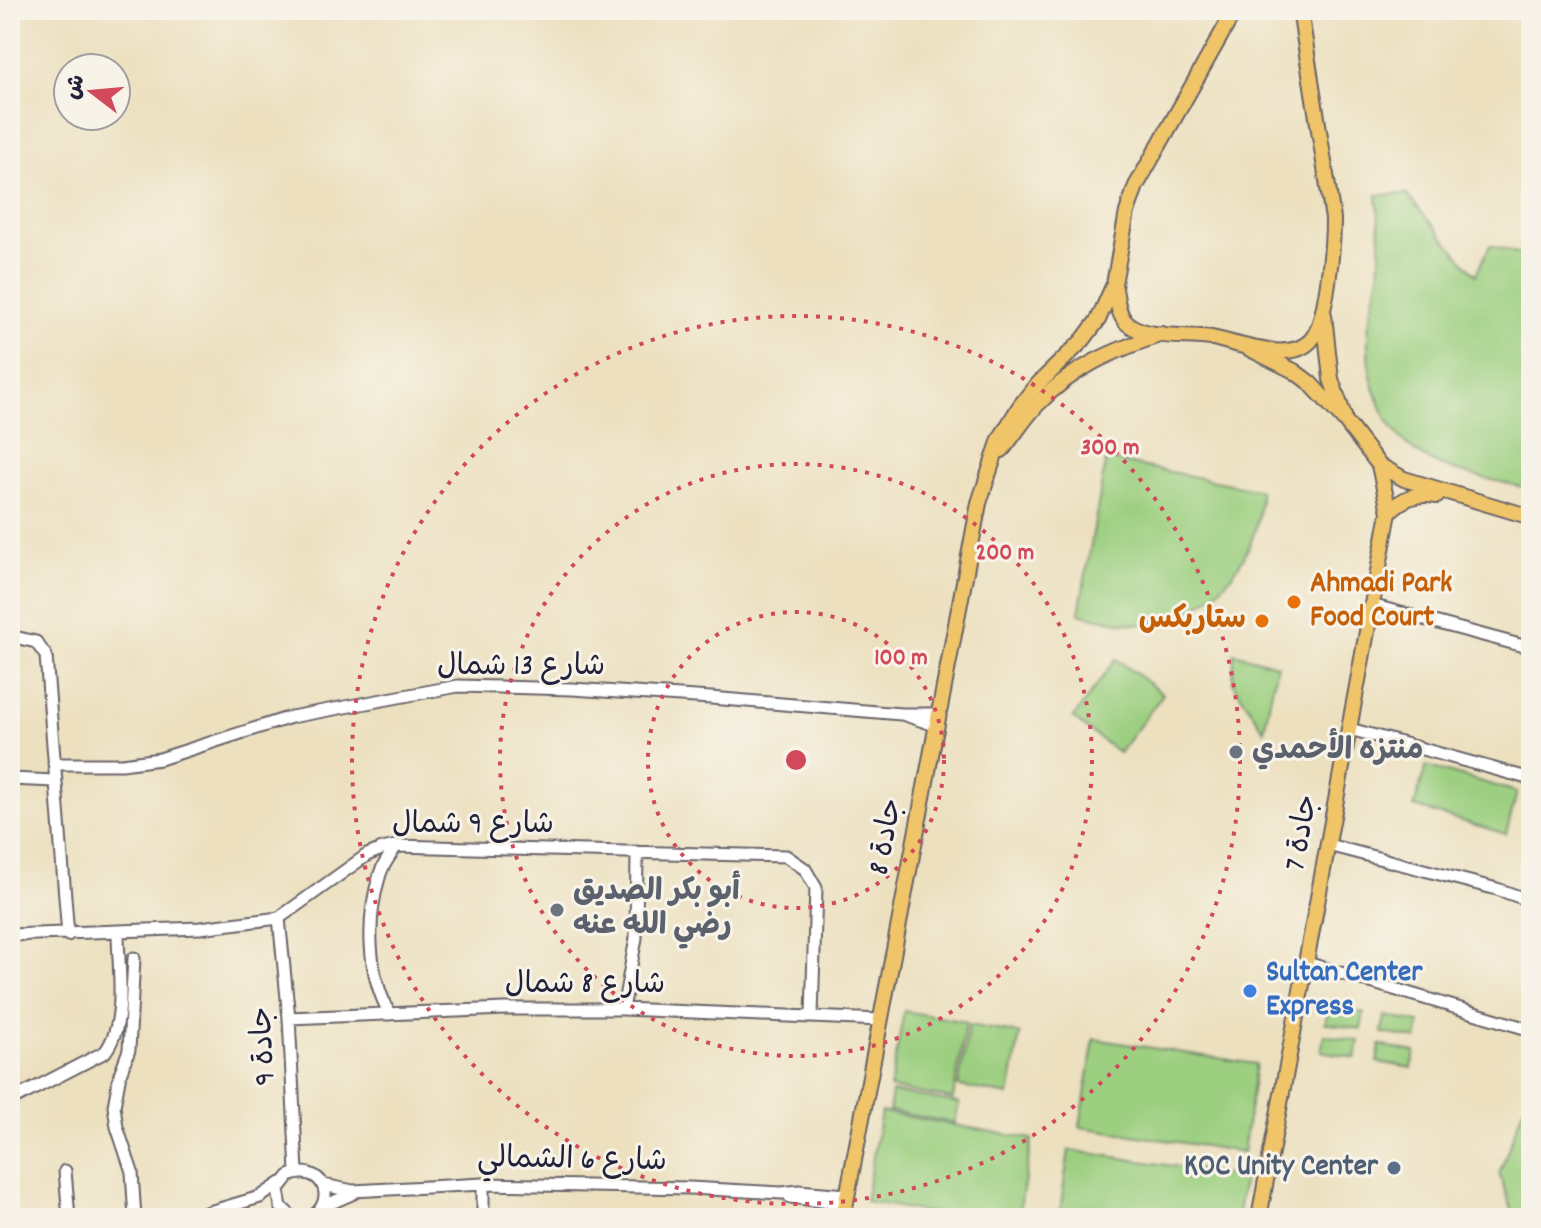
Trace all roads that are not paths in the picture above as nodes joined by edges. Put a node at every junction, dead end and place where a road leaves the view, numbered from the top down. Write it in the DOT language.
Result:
graph roads {
  1 [pos="1235,10"];
  2 [pos="1300,10"];
  3 [pos="1114,284"];
  4 [pos="1323,307"];
  5 [pos="1163,334"];
  6 [pos="1248,348"];
  7 [pos="1345,421"];
  8 [pos="1379,465"];
  9 [pos="989,466"];
  10 [pos="1485,503"];
  11 [pos="1389,512"];
  12 [pos="1531,517"];
  13 [pos="1371,605"];
  14 [pos="10,636"];
  15 [pos="1531,648"];
  16 [pos="936,720"];
  17 [pos="1350,729"];
  18 [pos="54,764"];
  19 [pos="10,779"];
  20 [pos="1531,779"];
  21 [pos="55,781"];
  22 [pos="1328,845"];
  23 [pos="396,846"];
  24 [pos="637,852"];
  25 [pos="1531,901"];
  26 [pos="279,918"];
  27 [pos="118,932"];
  28 [pos="10,935"];
  29 [pos="68,935"];
  30 [pos="134,958"];
  31 [pos="1307,963"];
  32 [pos="623,1009"];
  33 [pos="390,1014"];
  34 [pos="812,1015"];
  35 [pos="289,1018"];
  36 [pos="881,1020"];
  37 [pos="1531,1030"];
  38 [pos="10,1101"];
  39 [pos="65,1171"];
  40 [pos="297,1172"];
  41 [pos="282,1182"];
  42 [pos="483,1184"];
  43 [pos="323,1185"];
  44 [pos="362,1191"];
  45 [pos="238,1203"];
  46 [pos="845,1206"];
  47 [pos="281,1207"];
  48 [pos="322,1207"];
  49 [pos="69,1218"];
  50 [pos="135,1218"];
  51 [pos="189,1218"];
  52 [pos="293,1218"];
  53 [pos="310,1218"];
  54 [pos="483,1218"];
  55 [pos="1259,1218"];
  1 -- 3 [label="main road"];
  2 -- 4 [label="main road"];
  3 -- 5 [label="main road"];
  3 -- 9 [label="main road, جادة 8"];
  4 -- 6 [label="main road"];
  4 -- 7 [label="main road, جادة 7"];
  5 -- 6 [label="main road"];
  5 -- 9 [label="main road, جادة 8"];
  6 -- 7 [label="main road, جادة 7"];
  7 -- 8 [label="main road, جادة 7"];
  8 -- 10 [label="main road"];
  8 -- 11 [label="main road, جادة 7"];
  9 -- 16 [label="main road, جادة 8"];
  10 -- 11 [label="main road"];
  10 -- 12 [label="main road"];
  11 -- 13 [label="main road, جادة 7"];
  13 -- 15 [label="street"];
  13 -- 17 [label="main road, جادة 7"];
  14 -- 18 [label="street"];
  16 -- 18 [label="street, شارع 13 شمال"];
  16 -- 36 [label="main road, جادة 8"];
  17 -- 20 [label="street"];
  17 -- 22 [label="main road, جادة 7"];
  18 -- 21 [label="street"];
  19 -- 21 [label="street"];
  21 -- 29 [label="street"];
  22 -- 25 [label="street"];
  22 -- 31 [label="main road, جادة 7"];
  23 -- 24 [label="street, شارع 9 شمال"];
  23 -- 26 [label="street, شارع 9 شمال"];
  23 -- 33 [label="street"];
  24 -- 32 [label="street"];
  24 -- 34 [label="street, شارع 9 شمال"];
  26 -- 27 [label="street, شارع 9 شمال"];
  26 -- 35 [label="street, جادة 9"];
  27 -- 29 [label="street, شارع 9 شمال"];
  27 -- 38 [label="street"];
  28 -- 29 [label="street, شارع 9 شمال"];
  30 -- 50 [label="street"];
  31 -- 37 [label="street"];
  31 -- 55 [label="main road, جادة 7"];
  32 -- 33 [label="street, شارع 8 شمال"];
  32 -- 34 [label="street, شارع 8 شمال"];
  33 -- 35 [label="street, شارع 8 شمال"];
  34 -- 36 [label="street, شارع 8 شمال"];
  35 -- 40 [label="street, جادة 9"];
  36 -- 46 [label="main road, جادة 8"];
  39 -- 49 [label="street"];
  40 -- 41 [label="street"];
  40 -- 43 [label="street, شارع 6 الشمالي"];
  41 -- 45 [label="street"];
  41 -- 47 [label="street"];
  42 -- 44 [label="street, شارع 6 الشمالي"];
  42 -- 46 [label="street, شارع 6 الشمالي"];
  42 -- 54 [label="street"];
  43 -- 44 [label="street, شارع 6 الشمالي"];
  43 -- 48 [label="street"];
  44 -- 48 [label="street, شارع 6 الشمالي"];
  45 -- 47 [label="street"];
  45 -- 51 [label="street"];
  47 -- 52 [label="street"];
  48 -- 53 [label="street"];
}
